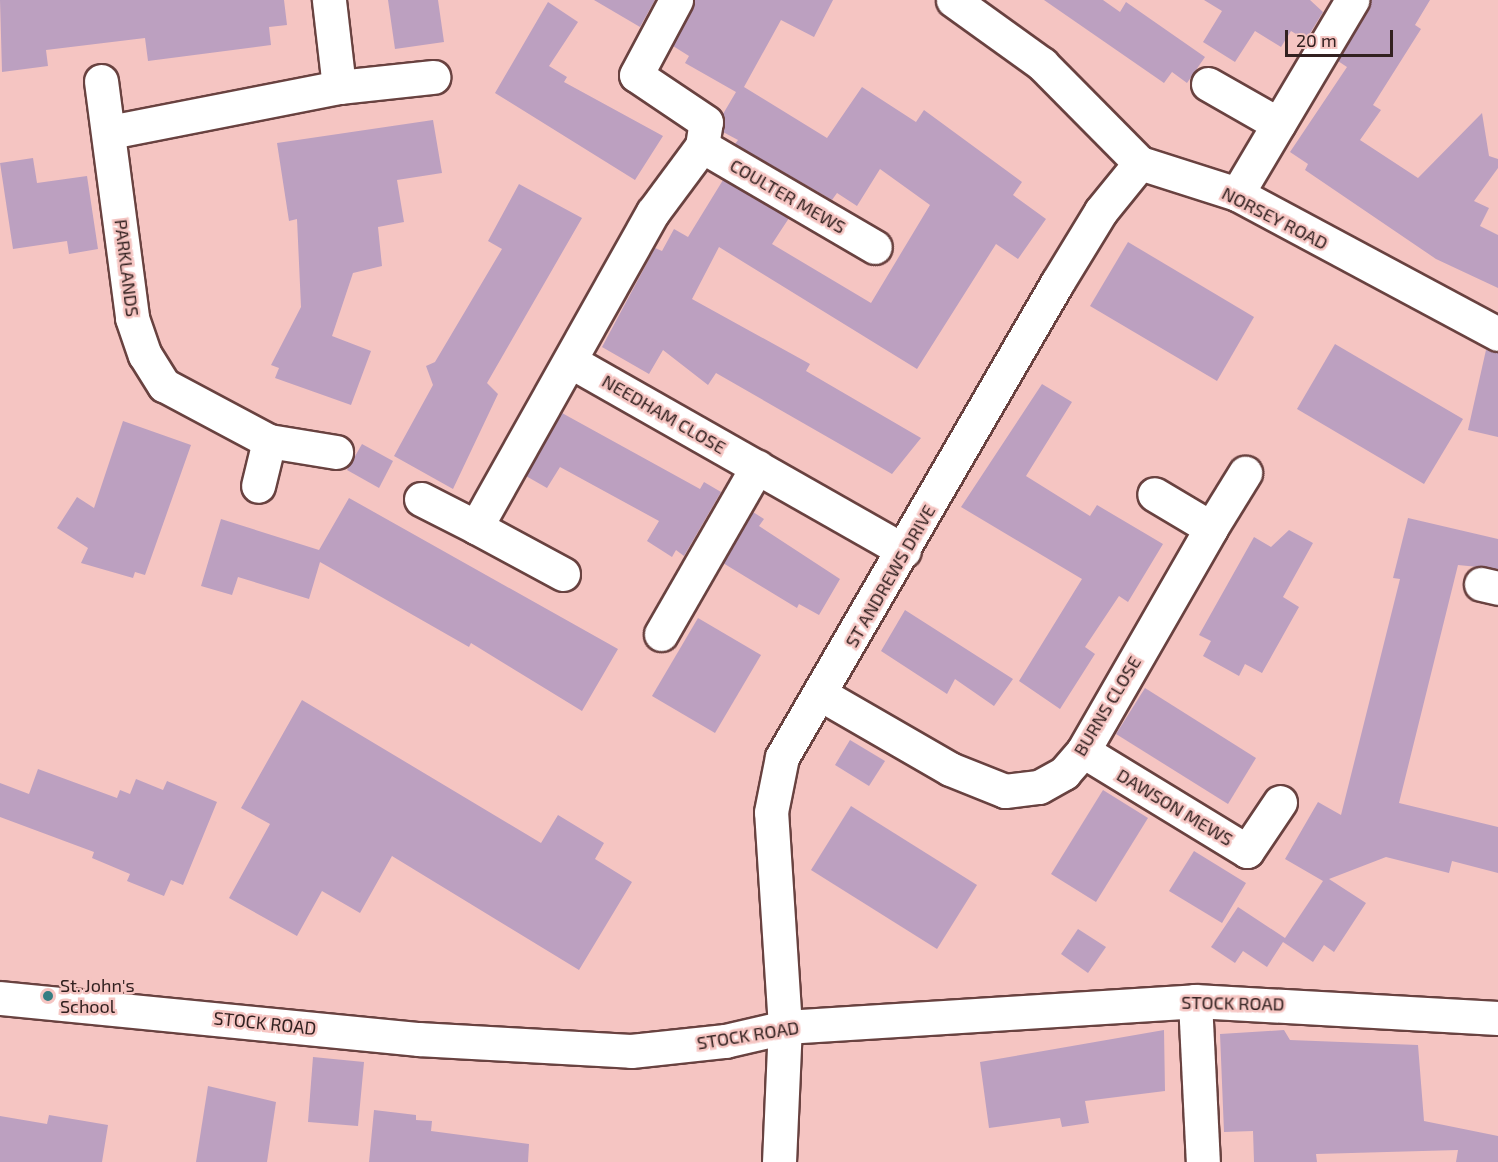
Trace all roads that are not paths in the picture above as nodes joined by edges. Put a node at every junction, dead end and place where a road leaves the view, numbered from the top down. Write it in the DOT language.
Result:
graph roads {
  1 [pos="329,0"];
  2 [pos="676,0"];
  3 [pos="953,0"];
  4 [pos="1352,0"];
  5 [pos="433,77"];
  6 [pos="102,81"];
  7 [pos="1208,84"];
  8 [pos="339,87"];
  9 [pos="1278,124"];
  10 [pos="110,132"];
  11 [pos="702,146"];
  12 [pos="1140,163"];
  13 [pos="1238,194"];
  14 [pos="875,247"];
  15 [pos="1498,334"];
  16 [pos="570,361"];
  17 [pos="269,441"];
  18 [pos="336,452"];
  19 [pos="757,467"];
  20 [pos="1245,473"];
  21 [pos="258,486"];
  22 [pos="1154,494"];
  23 [pos="421,499"];
  24 [pos="476,527"];
  25 [pos="1211,528"];
  26 [pos="904,551"];
  27 [pos="563,574"];
  28 [pos="661,634"];
  29 [pos="822,695"];
  30 [pos="1083,751"];
  31 [pos="1280,802"];
  32 [pos="0,998"];
  33 [pos="1195,1001"];
  34 [pos="1498,1018"];
  35 [pos="785,1027"];
  36 [pos="779,1162"];
  37 [pos="1203,1162"];
  1 -- 8 [label="street"];
  2 -- 11 [label="street"];
  3 -- 12 [label="street, NORSEY ROAD"];
  4 -- 9 [label="street"];
  5 -- 8 [label="street"];
  6 -- 10 [label="street, PARKLANDS"];
  7 -- 9 [label="street"];
  8 -- 10 [label="street"];
  9 -- 13 [label="street"];
  10 -- 17 [label="street, PARKLANDS"];
  11 -- 14 [label="street, COULTER MEWS"];
  11 -- 16 [label="street"];
  12 -- 13 [label="street, NORSEY ROAD"];
  12 -- 26 [label="street, ST ANDREWS DRIVE"];
  13 -- 15 [label="street, NORSEY ROAD"];
  16 -- 19 [label="street, NEEDHAM CLOSE"];
  16 -- 24 [label="street"];
  17 -- 18 [label="street, PARKLANDS"];
  17 -- 21 [label="street"];
  19 -- 26 [label="street, NEEDHAM CLOSE"];
  19 -- 28 [label="street"];
  20 -- 25 [label="street, BURNS CLOSE"];
  22 -- 25 [label="street"];
  23 -- 24 [label="street"];
  24 -- 27 [label="street"];
  25 -- 30 [label="street, BURNS CLOSE"];
  26 -- 29 [label="street, ST ANDREWS DRIVE"];
  29 -- 30 [label="street, BURNS CLOSE"];
  29 -- 35 [label="street, ST ANDREWS DRIVE"];
  30 -- 31 [label="street, DAWSON MEWS"];
  32 -- 35 [label="street, STOCK ROAD"];
  33 -- 34 [label="street, STOCK ROAD"];
  33 -- 35 [label="street, STOCK ROAD"];
  33 -- 37 [label="street"];
  35 -- 36 [label="street, ST ANDREWS DRIVE"];
}
